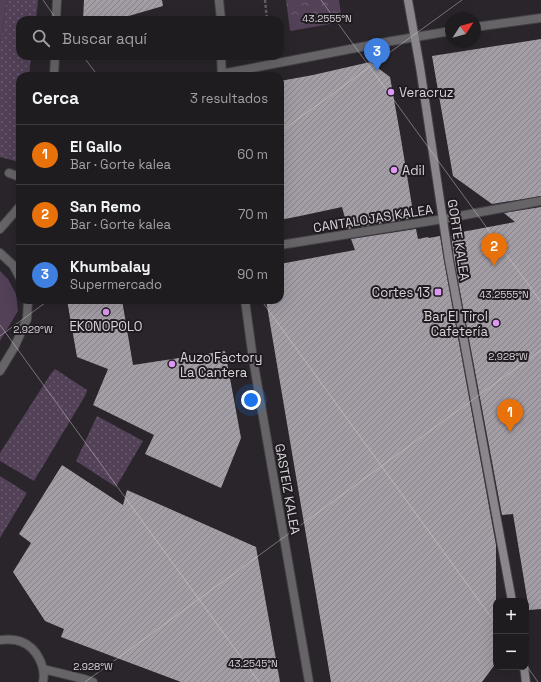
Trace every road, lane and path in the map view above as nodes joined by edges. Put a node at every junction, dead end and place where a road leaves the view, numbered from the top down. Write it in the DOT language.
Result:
graph roads {
  1 [pos="57,0"];
  2 [pos="219,0"];
  3 [pos="265,0"];
  4 [pos="408,0"];
  5 [pos="56,16"];
  6 [pos="221,16"];
  7 [pos="267,16"];
  8 [pos="541,18"];
  9 [pos="481,26"];
  10 [pos="445,32"];
  11 [pos="415,37"];
  12 [pos="55,60"];
  13 [pos="221,60"];
  14 [pos="54,72"];
  15 [pos="222,72"];
  16 [pos="237,72"];
  17 [pos="9,173"];
  18 [pos="16,176"];
  19 [pos="541,200"];
  20 [pos="16,211"];
  21 [pos="443,220"];
  22 [pos="0,229"];
  23 [pos="284,244"];
  24 [pos="0,254"];
  25 [pos="16,271"];
  26 [pos="28,304"];
  27 [pos="246,304"];
  28 [pos="0,371"];
  29 [pos="511,598"];
  30 [pos="0,640"];
  31 [pos="43,669"];
  32 [pos="524,670"];
  33 [pos="43,682"];
  34 [pos="93,682"];
  35 [pos="309,682"];
  36 [pos="526,682"];
  1 -- 5 [label="street"];
  2 -- 6 [label="street"];
  3 -- 7 [label="path"];
  4 -- 11 [label="street, GORTE KALEA"];
  8 -- 9 [label="street"];
  10 -- 11 [label="street"];
  11 -- 16 [label="street"];
  11 -- 21 [label="street, GORTE KALEA"];
  12 -- 14 [label="street"];
  13 -- 15 [label="street"];
  17 -- 18 [label="street"];
  19 -- 21 [label="street, CANTALOJAS KALEA"];
  20 -- 22 [label="street"];
  21 -- 23 [label="street, CANTALOJAS KALEA"];
  21 -- 29 [label="street, GORTE KALEA"];
  24 -- 25 [label="street"];
  26 -- 28 [label="street"];
  27 -- 35 [label="street, GASTEIZ KALEA"];
  30 -- 31 [label="street"];
  31 -- 33 [label="street"];
  31 -- 34 [label="street"];
  32 -- 36 [label="street"];
}
